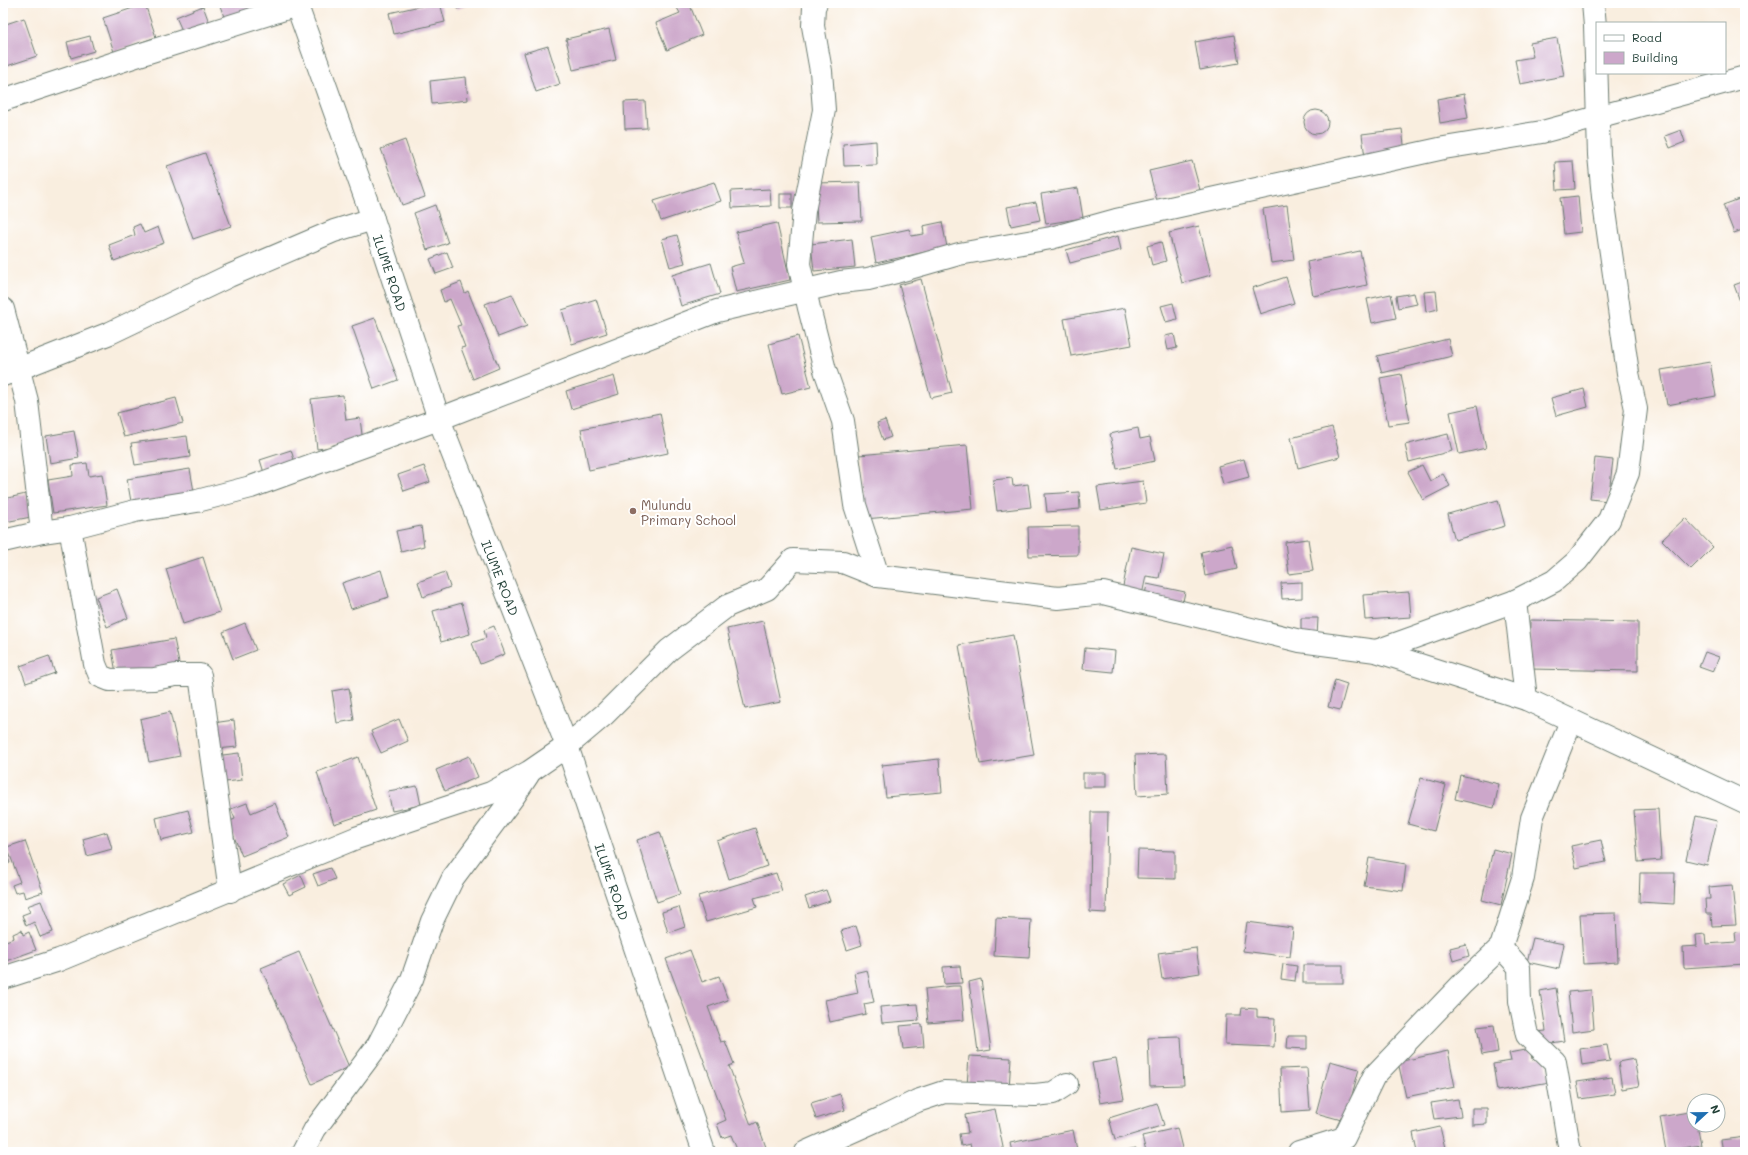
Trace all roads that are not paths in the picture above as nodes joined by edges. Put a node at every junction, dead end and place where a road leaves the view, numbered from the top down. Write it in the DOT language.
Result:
graph roads {
  1 [pos="816,3"];
  2 [pos="1593,3"];
  3 [pos="297,4"];
  4 [pos="1596,71"];
  5 [pos="1596,74"];
  6 [pos="1745,77"];
  7 [pos="3,100"];
  8 [pos="1598,117"];
  9 [pos="373,219"];
  10 [pos="805,290"];
  11 [pos="3,309"];
  12 [pos="11,372"];
  13 [pos="439,419"];
  14 [pos="70,528"];
  15 [pos="42,532"];
  16 [pos="3,541"];
  17 [pos="878,576"];
  18 [pos="1515,601"];
  19 [pos="1376,651"];
  20 [pos="1526,699"];
  21 [pos="1571,722"];
  22 [pos="567,746"];
  23 [pos="529,772"];
  24 [pos="1745,802"];
  25 [pos="230,891"];
  26 [pos="1501,947"];
  27 [pos="3,978"];
  28 [pos="1068,1084"];
  29 [pos="303,1152"];
  30 [pos="704,1152"];
  31 [pos="806,1152"];
  32 [pos="1299,1152"];
  33 [pos="1570,1152"];
  1 -- 10 [label="street"];
  2 -- 4 [label="street"];
  3 -- 7 [label="street"];
  3 -- 9 [label="street, ILUME ROAD"];
  5 -- 8 [label="street"];
  6 -- 8 [label="street"];
  8 -- 10 [label="street"];
  8 -- 18 [label="street"];
  9 -- 12 [label="street"];
  9 -- 13 [label="street, ILUME ROAD"];
  10 -- 13 [label="street"];
  10 -- 17 [label="street"];
  11 -- 12 [label="street"];
  12 -- 15 [label="street"];
  13 -- 14 [label="street"];
  13 -- 22 [label="street, ILUME ROAD"];
  14 -- 15 [label="street"];
  14 -- 25 [label="street"];
  15 -- 16 [label="street"];
  17 -- 19 [label="street"];
  17 -- 22 [label="street"];
  18 -- 19 [label="street"];
  18 -- 20 [label="street"];
  19 -- 20 [label="street"];
  20 -- 21 [label="street"];
  21 -- 24 [label="street"];
  21 -- 26 [label="street"];
  22 -- 23 [label="street"];
  22 -- 30 [label="street, ILUME ROAD"];
  23 -- 25 [label="street"];
  23 -- 29 [label="street"];
  25 -- 27 [label="street"];
  26 -- 32 [label="street"];
  26 -- 33 [label="street"];
  28 -- 31 [label="street"];
}
